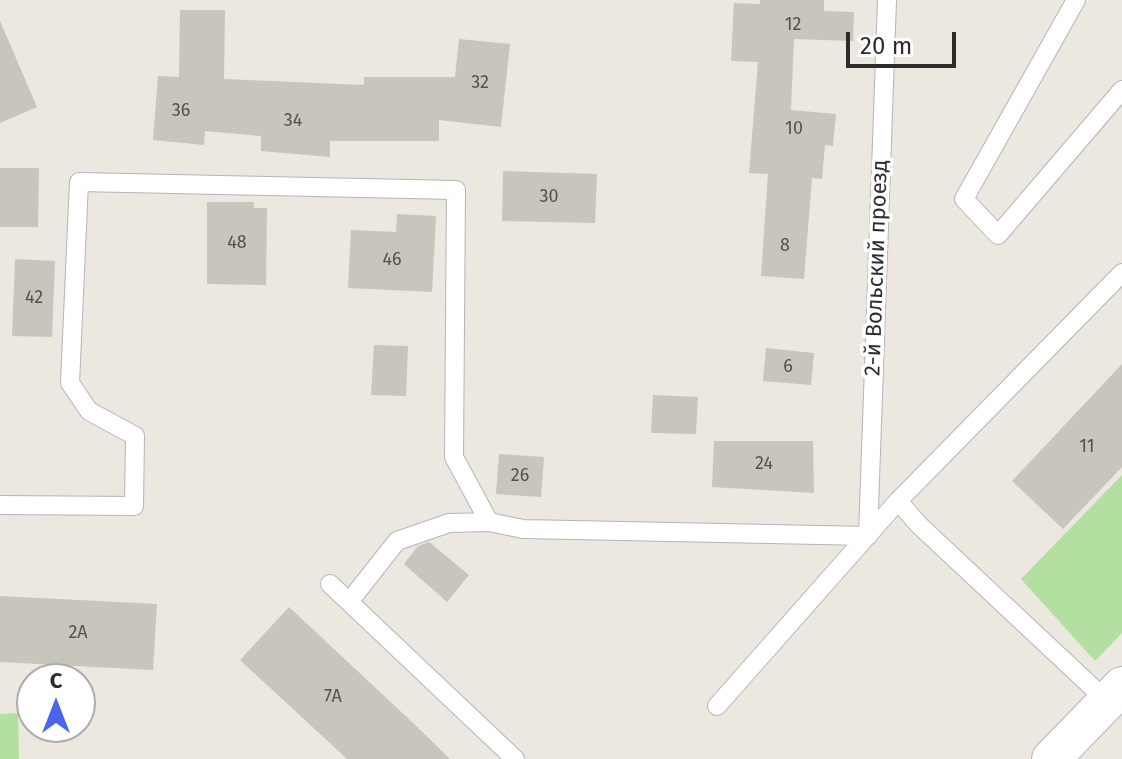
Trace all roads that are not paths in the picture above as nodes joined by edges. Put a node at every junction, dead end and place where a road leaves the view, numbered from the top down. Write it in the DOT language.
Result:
graph roads {
  1 [pos="887,0"];
  2 [pos="1076,0"];
  3 [pos="1122,90"];
  4 [pos="1122,273"];
  5 [pos="898,501"];
  6 [pos="0,505"];
  7 [pos="489,522"];
  8 [pos="868,536"];
  9 [pos="330,584"];
  10 [pos="349,602"];
  11 [pos="1114,693"];
  12 [pos="717,706"];
  13 [pos="515,759"];
  14 [pos="1051,759"];
  1 -- 8 [label="lane, 2-й Вольский проезд"];
  2 -- 3 [label="lane"];
  4 -- 5 [label="lane"];
  5 -- 8 [label="lane"];
  5 -- 11 [label="lane"];
  6 -- 7 [label="lane"];
  7 -- 8 [label="lane"];
  7 -- 10 [label="lane"];
  8 -- 12 [label="lane"];
  9 -- 10 [label="lane"];
  10 -- 13 [label="lane"];
  11 -- 14 [label="street"];
}
